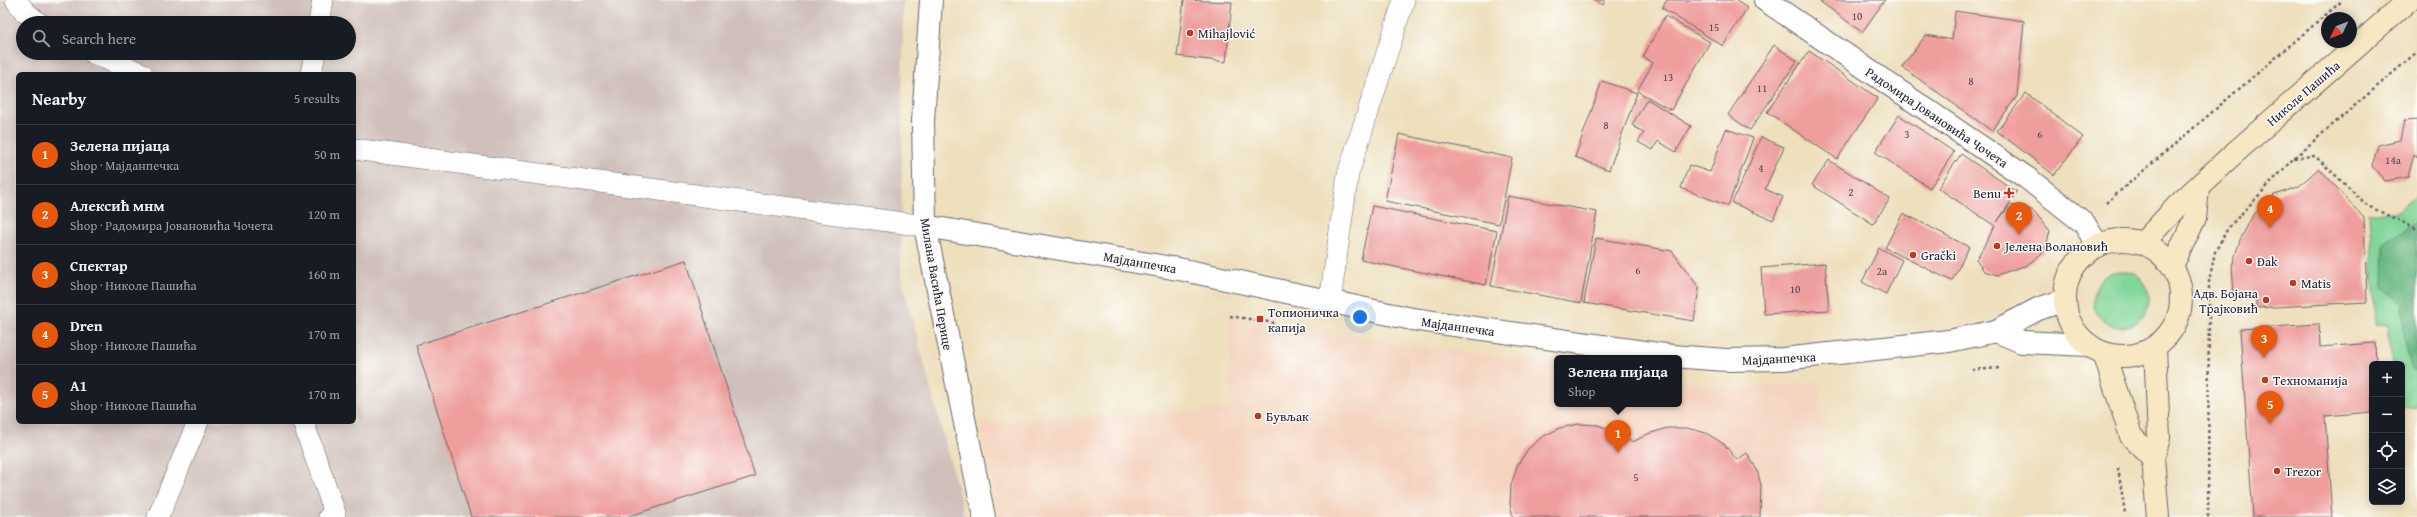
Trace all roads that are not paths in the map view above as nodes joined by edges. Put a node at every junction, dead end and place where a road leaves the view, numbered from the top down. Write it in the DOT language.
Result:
graph roads {
  1 [pos="16,0"];
  2 [pos="323,0"];
  3 [pos="931,0"];
  4 [pos="1404,0"];
  5 [pos="1765,0"];
  6 [pos="2410,0"];
  7 [pos="30,16"];
  8 [pos="321,16"];
  9 [pos="109,60"];
  10 [pos="314,60"];
  11 [pos="137,72"];
  12 [pos="312,72"];
  13 [pos="356,149"];
  14 [pos="2198,189"];
  15 [pos="925,226"];
  16 [pos="2144,243"];
  17 [pos="2098,246"];
  18 [pos="2172,266"];
  19 [pos="2065,300"];
  20 [pos="1330,301"];
  21 [pos="1996,331"];
  22 [pos="2156,347"];
  23 [pos="2096,349"];
  24 [pos="1665,355"];
  25 [pos="1682,357"];
  26 [pos="197,424"];
  27 [pos="304,424"];
  28 [pos="2153,458"];
  29 [pos="333,516"];
  30 [pos="158,517"];
  31 [pos="984,517"];
  32 [pos="2158,517"];
  1 -- 7 [label="lane"];
  2 -- 8 [label="lane"];
  3 -- 15 [label="street, Милана Васића Перице"];
  4 -- 20 [label="lane"];
  5 -- 17 [label="street, Радомира Јовановића Чочета"];
  6 -- 14 [label="street, Николе Пашића"];
  9 -- 11 [label="lane"];
  10 -- 12 [label="lane"];
  13 -- 15 [label="lane"];
  14 -- 16 [label="street, Николе Пашића"];
  14 -- 18 [label="street"];
  15 -- 20 [label="street, Мајданпечка"];
  15 -- 31 [label="street, Милана Васића Перице"];
  16 -- 17 [label="street"];
  16 -- 18 [label="street"];
  17 -- 19 [label="street"];
  18 -- 22 [label="street"];
  19 -- 21 [label="street, Мајданпечка"];
  19 -- 23 [label="street"];
  20 -- 24 [label="street, Мајданпечка"];
  21 -- 23 [label="street"];
  21 -- 25 [label="street, Мајданпечка"];
  22 -- 23 [label="street"];
  22 -- 28 [label="street"];
  23 -- 28 [label="street"];
  26 -- 30 [label="lane"];
  27 -- 29 [label="lane"];
  28 -- 32 [label="street"];
}
